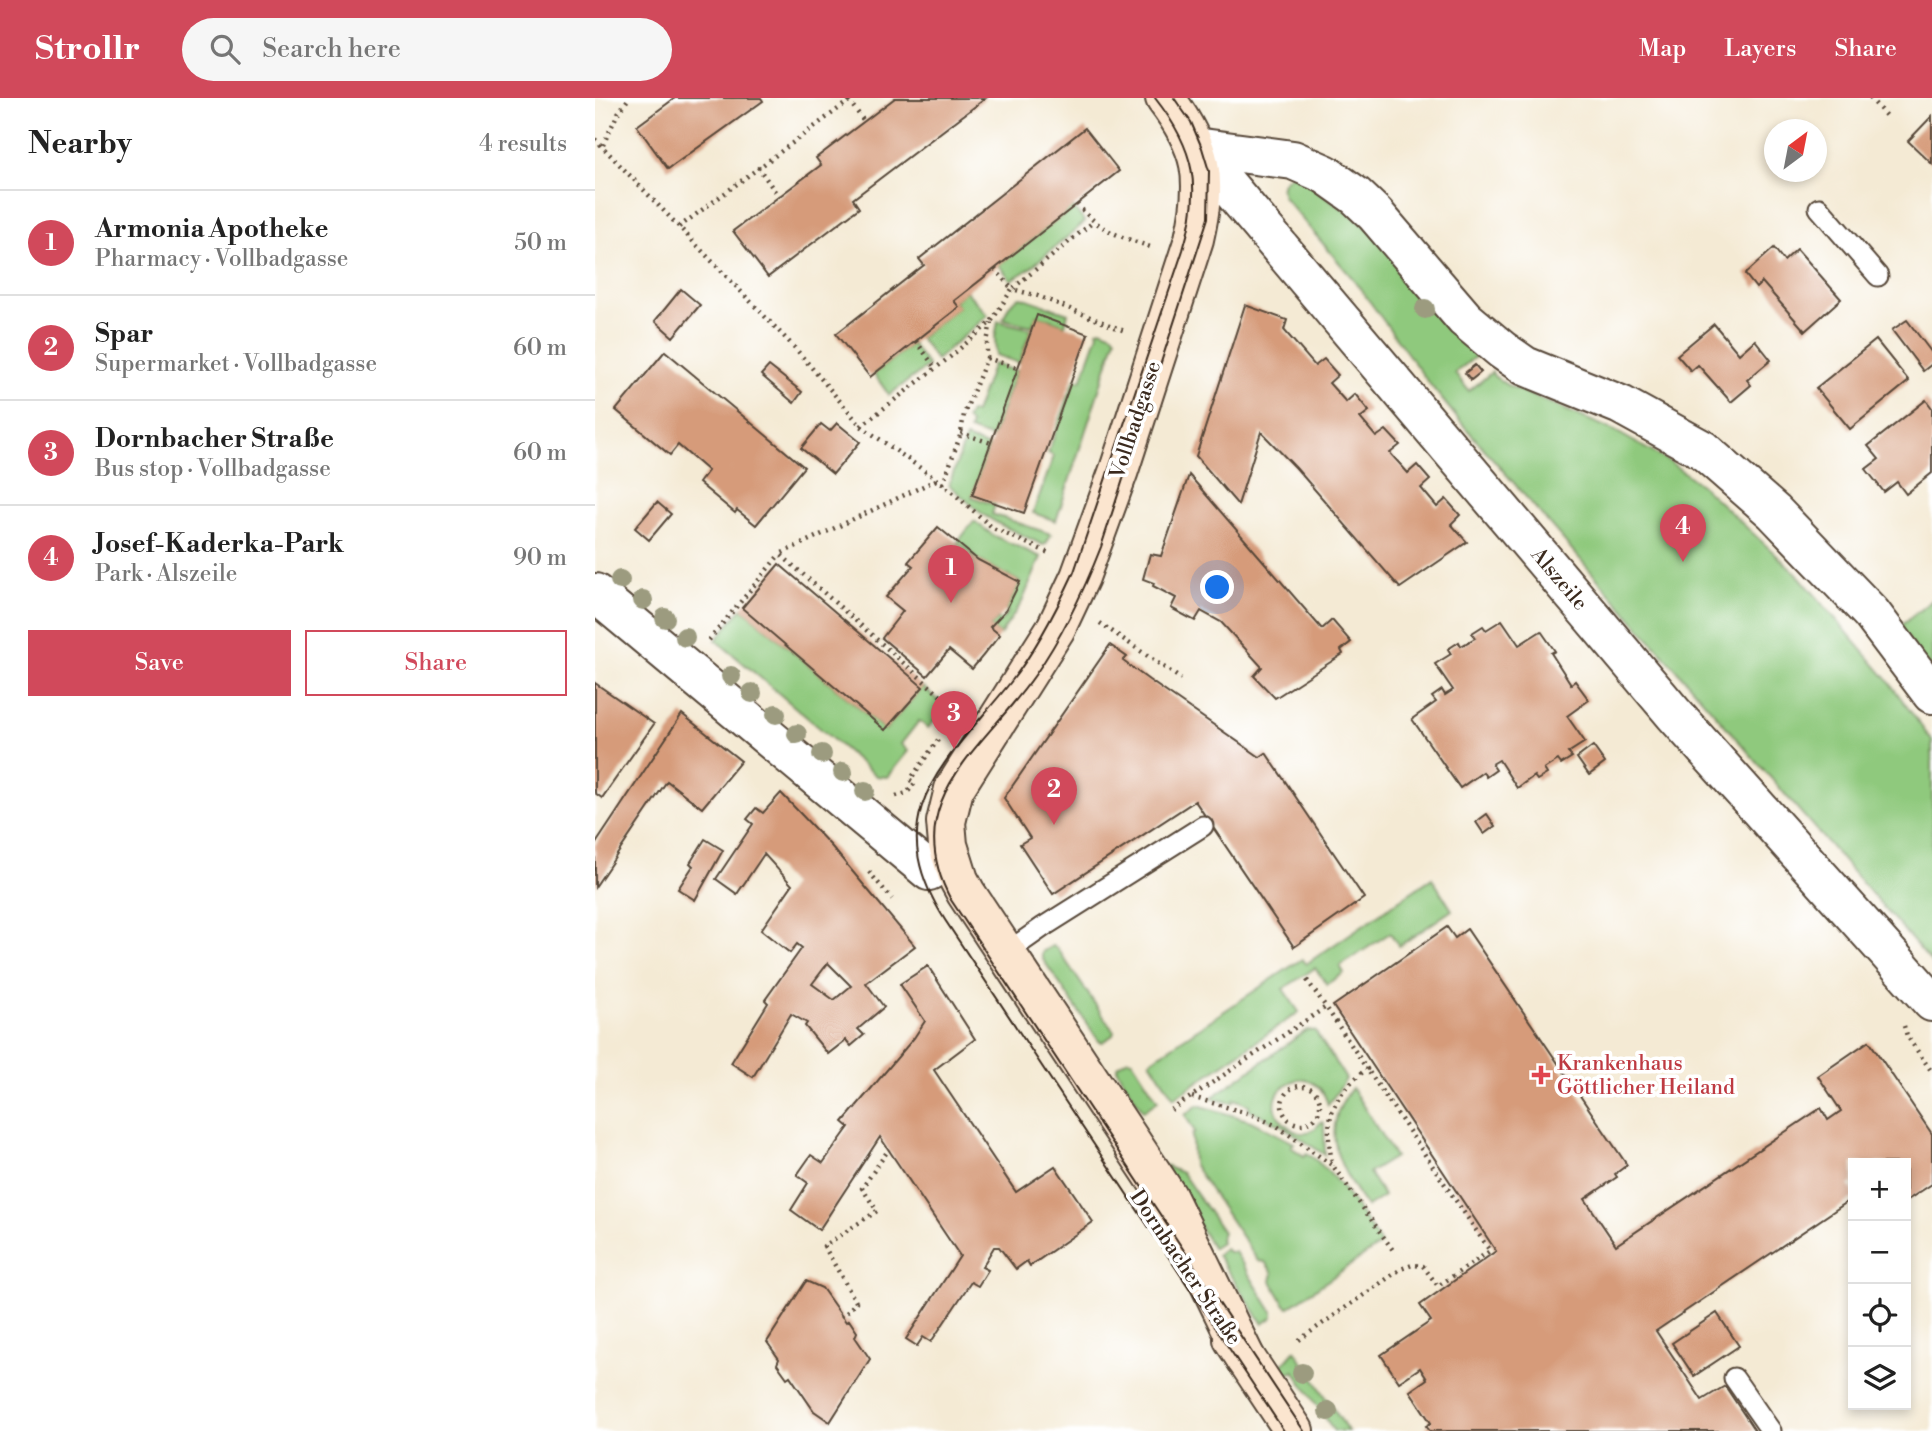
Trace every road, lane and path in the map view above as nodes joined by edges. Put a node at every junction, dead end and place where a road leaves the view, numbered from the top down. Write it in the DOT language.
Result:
graph roads {
  1 [pos="629,98"];
  2 [pos="1165,98"];
  3 [pos="1870,98"];
  4 [pos="851,99"];
  5 [pos="1887,117"];
  6 [pos="864,121"];
  7 [pos="595,139"];
  8 [pos="603,145"];
  9 [pos="1195,147"];
  10 [pos="758,167"];
  11 [pos="779,197"];
  12 [pos="1077,204"];
  13 [pos="1819,208"];
  14 [pos="1093,222"];
  15 [pos="679,227"];
  16 [pos="1106,230"];
  17 [pos="995,268"];
  18 [pos="1878,276"];
  19 [pos="1012,289"];
  20 [pos="991,322"];
  21 [pos="916,341"];
  22 [pos="1160,345"];
  23 [pos="987,358"];
  24 [pos="1017,368"];
  25 [pos="936,369"];
  26 [pos="861,426"];
  27 [pos="961,433"];
  28 [pos="991,443"];
  29 [pos="937,479"];
  30 [pos="943,484"];
  31 [pos="780,554"];
  32 [pos="1080,577"];
  33 [pos="595,593"];
  34 [pos="1100,623"];
  35 [pos="684,669"];
  36 [pos="1022,679"];
  37 [pos="1181,679"];
  38 [pos="1932,694"];
  39 [pos="961,713"];
  40 [pos="907,793"];
  41 [pos="893,796"];
  42 [pos="946,822"];
  43 [pos="1203,827"];
  44 [pos="929,871"];
  45 [pos="1006,953"];
  46 [pos="1307,980"];
  47 [pos="1326,1007"];
  48 [pos="1917,1013"];
  49 [pos="1367,1069"];
  50 [pos="1932,1072"];
  51 [pos="1191,1097"];
  52 [pos="1171,1110"];
  53 [pos="1319,1112"];
  54 [pos="1330,1115"];
  55 [pos="889,1149"];
  56 [pos="1333,1166"];
  57 [pos="1395,1253"];
  58 [pos="842,1318"];
  59 [pos="1299,1340"];
  60 [pos="1246,1359"];
  61 [pos="1734,1378"];
  62 [pos="1294,1431"];
  63 [pos="1771,1431"];
  1 -- 8 [label="path"];
  2 -- 9 [label="main road, Alszeile"];
  3 -- 5 [label="path"];
  4 -- 6 [label="path"];
  4 -- 10 [label="path"];
  7 -- 8 [label="path"];
  8 -- 15 [label="path"];
  9 -- 22 [label="main road, Vollbadgasse"];
  9 -- 38 [label="street"];
  9 -- 48 [label="street, Alszeile"];
  10 -- 11 [label="path"];
  10 -- 15 [label="path"];
  12 -- 14 [label="path"];
  13 -- 18 [label="lane"];
  14 -- 16 [label="path"];
  14 -- 19 [label="path"];
  15 -- 26 [label="path"];
  17 -- 19 [label="path"];
  19 -- 20 [label="path"];
  19 -- 22 [label="path"];
  20 -- 23 [label="path"];
  20 -- 25 [label="path"];
  21 -- 25 [label="path"];
  22 -- 32 [label="main road, Vollbadgasse"];
  23 -- 24 [label="path"];
  23 -- 27 [label="path"];
  25 -- 26 [label="path"];
  26 -- 29 [label="path"];
  27 -- 28 [label="path"];
  27 -- 30 [label="path"];
  29 -- 30 [label="path"];
  29 -- 31 [label="path"];
  30 -- 32 [label="path"];
  31 -- 35 [label="path"];
  31 -- 39 [label="path"];
  32 -- 36 [label="main road, Vollbadgasse"];
  33 -- 35 [label="street, Dornbacher Straße"];
  34 -- 37 [label="path"];
  35 -- 44 [label="street, Dornbacher Straße"];
  36 -- 42 [label="main road, Vollbadgasse"];
  36 -- 44 [label="main road, Vollbadgasse"];
  40 -- 41 [label="path"];
  42 -- 45 [label="main road, Dornbacher Straße"];
  43 -- 45 [label="lane"];
  44 -- 60 [label="main road, Dornbacher Straße"];
  45 -- 60 [label="main road, Dornbacher Straße"];
  46 -- 47 [label="path"];
  47 -- 49 [label="path"];
  47 -- 51 [label="path"];
  48 -- 50 [label="path"];
  49 -- 54 [label="path"];
  49 -- 59 [label="path"];
  51 -- 52 [label="path"];
  51 -- 56 [label="path"];
  53 -- 53 [label="path"];
  53 -- 54 [label="path"];
  54 -- 56 [label="path"];
  55 -- 58 [label="path"];
  56 -- 57 [label="path"];
  60 -- 62 [label="main road, Dornbacher Straße"];
  61 -- 63 [label="lane"];
}
